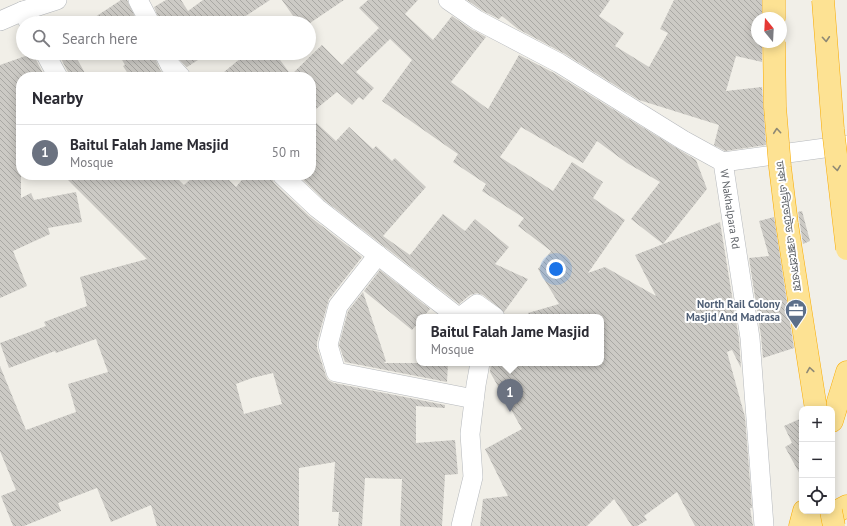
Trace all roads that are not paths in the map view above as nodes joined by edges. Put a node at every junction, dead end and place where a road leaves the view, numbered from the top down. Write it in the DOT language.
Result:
graph roads {
  1 [pos="58,0"];
  2 [pos="138,0"];
  3 [pos="448,0"];
  4 [pos="774,0"];
  5 [pos="823,0"];
  6 [pos="774,12"];
  7 [pos="28,16"];
  8 [pos="146,16"];
  9 [pos="16,19"];
  10 [pos="0,21"];
  11 [pos="774,48"];
  12 [pos="49,60"];
  13 [pos="168,60"];
  14 [pos="55,72"];
  15 [pos="176,72"];
  16 [pos="847,145"];
  17 [pos="722,162"];
  18 [pos="287,180"];
  19 [pos="847,249"];
  20 [pos="378,255"];
  21 [pos="455,314"];
  22 [pos="463,314"];
  23 [pos="491,314"];
  24 [pos="480,366"];
  25 [pos="847,372"];
  26 [pos="474,399"];
  27 [pos="816,406"];
  28 [pos="835,411"];
  29 [pos="847,506"];
  30 [pos="803,514"];
  31 [pos="832,514"];
  32 [pos="461,526"];
  33 [pos="764,526"];
  34 [pos="800,526"];
  35 [pos="814,526"];
  36 [pos="834,526"];
  1 -- 7 [label="street"];
  2 -- 8 [label="street"];
  3 -- 17 [label="street, W Nakhalpara Rd"];
  4 -- 6 [label="highway"];
  5 -- 19 [label="highway, one-way, bridge"];
  9 -- 10 [label="street"];
  27 -- 11 [label="highway, ঢাকা এলিভেটেড এক্সপ্রেসওয়ে, one-way, bridge"];
  12 -- 14 [label="street"];
  13 -- 15 [label="street"];
  16 -- 17 [label="street"];
  17 -- 33 [label="street, W Nakhalpara Rd"];
  18 -- 20 [label="street"];
  20 -- 21 [label="street"];
  20 -- 26 [label="street"];
  22 -- 23 [label="street"];
  24 -- 26 [label="street"];
  25 -- 28 [label="highway"];
  26 -- 32 [label="street"];
  29 -- 35 [label="highway"];
  30 -- 34 [label="highway"];
  31 -- 36 [label="highway, bridge"];
}
